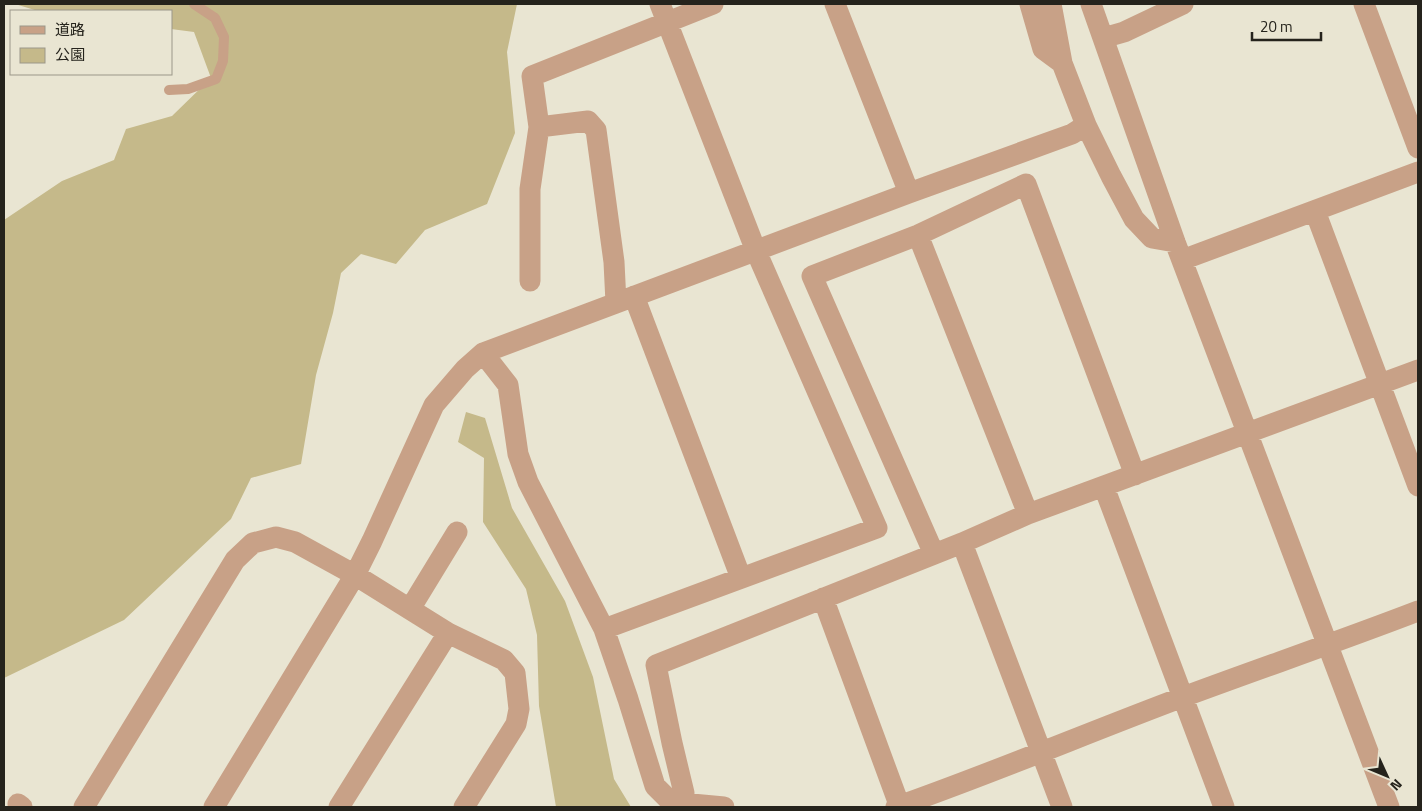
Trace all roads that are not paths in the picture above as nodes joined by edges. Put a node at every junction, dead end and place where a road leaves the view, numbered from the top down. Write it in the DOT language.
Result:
graph roads {
  1 [pos="194,4"];
  2 [pos="713,4"];
  3 [pos="835,4"];
  4 [pos="1030,4"];
  5 [pos="1051,4"];
  6 [pos="1091,4"];
  7 [pos="1184,4"];
  8 [pos="1364,4"];
  9 [pos="663,13"];
  10 [pos="1103,38"];
  11 [pos="1062,63"];
  12 [pos="169,90"];
  13 [pos="1086,124"];
  14 [pos="539,127"];
  15 [pos="1418,148"];
  16 [pos="1418,172"];
  17 [pos="909,193"];
  18 [pos="1315,211"];
  19 [pos="918,235"];
  20 [pos="756,251"];
  21 [pos="1178,251"];
  22 [pos="530,281"];
  23 [pos="625,300"];
  24 [pos="483,354"];
  25 [pos="1418,370"];
  26 [pos="1381,385"];
  27 [pos="1247,434"];
  28 [pos="1135,475"];
  29 [pos="1418,486"];
  30 [pos="1104,487"];
  31 [pos="1028,514"];
  32 [pos="457,532"];
  33 [pos="962,543"];
  34 [pos="934,554"];
  35 [pos="355,575"];
  36 [pos="741,578"];
  37 [pos="823,598"];
  38 [pos="410,608"];
  39 [pos="1418,611"];
  40 [pos="604,629"];
  41 [pos="448,633"];
  42 [pos="1327,646"];
  43 [pos="1183,697"];
  44 [pos="1042,753"];
  45 [pos="681,803"];
  46 [pos="84,807"];
  47 [pos="214,807"];
  48 [pos="339,807"];
  49 [pos="464,807"];
  50 [pos="724,807"];
  51 [pos="899,807"];
  52 [pos="1062,807"];
  53 [pos="1224,807"];
  54 [pos="1389,807"];
  1 -- 12 [label="lane"];
  2 -- 9 [label="street"];
  3 -- 17 [label="street"];
  4 -- 11 [label="street"];
  5 -- 11 [label="street"];
  6 -- 10 [label="street"];
  7 -- 10 [label="street"];
  8 -- 15 [label="street"];
  9 -- 14 [label="street"];
  9 -- 20 [label="street"];
  10 -- 21 [label="street"];
  11 -- 13 [label="street"];
  13 -- 17 [label="street"];
  13 -- 21 [label="street"];
  14 -- 22 [label="street"];
  14 -- 23 [label="street"];
  16 -- 18 [label="street"];
  17 -- 20 [label="street"];
  18 -- 21 [label="street"];
  18 -- 26 [label="street"];
  19 -- 28 [label="street"];
  19 -- 31 [label="street"];
  19 -- 34 [label="street"];
  20 -- 23 [label="street"];
  20 -- 36 [label="street"];
  21 -- 27 [label="street"];
  23 -- 24 [label="street"];
  23 -- 36 [label="street"];
  24 -- 35 [label="street"];
  24 -- 40 [label="street"];
  25 -- 26 [label="street"];
  26 -- 27 [label="street"];
  26 -- 29 [label="street"];
  27 -- 28 [label="street"];
  27 -- 42 [label="street"];
  28 -- 30 [label="street"];
  30 -- 31 [label="street"];
  30 -- 43 [label="street"];
  31 -- 33 [label="street"];
  32 -- 38 [label="street"];
  33 -- 34 [label="street"];
  33 -- 44 [label="street"];
  34 -- 37 [label="street"];
  35 -- 38 [label="street"];
  35 -- 46 [label="street"];
  35 -- 47 [label="street"];
  36 -- 40 [label="street"];
  37 -- 45 [label="street"];
  37 -- 51 [label="street"];
  38 -- 41 [label="street"];
  39 -- 42 [label="street"];
  40 -- 45 [label="street"];
  41 -- 48 [label="street"];
  41 -- 49 [label="street"];
  42 -- 43 [label="street"];
  42 -- 54 [label="street"];
  43 -- 44 [label="street"];
  43 -- 53 [label="street"];
  44 -- 51 [label="street"];
  44 -- 52 [label="street"];
  45 -- 50 [label="street"];
}
